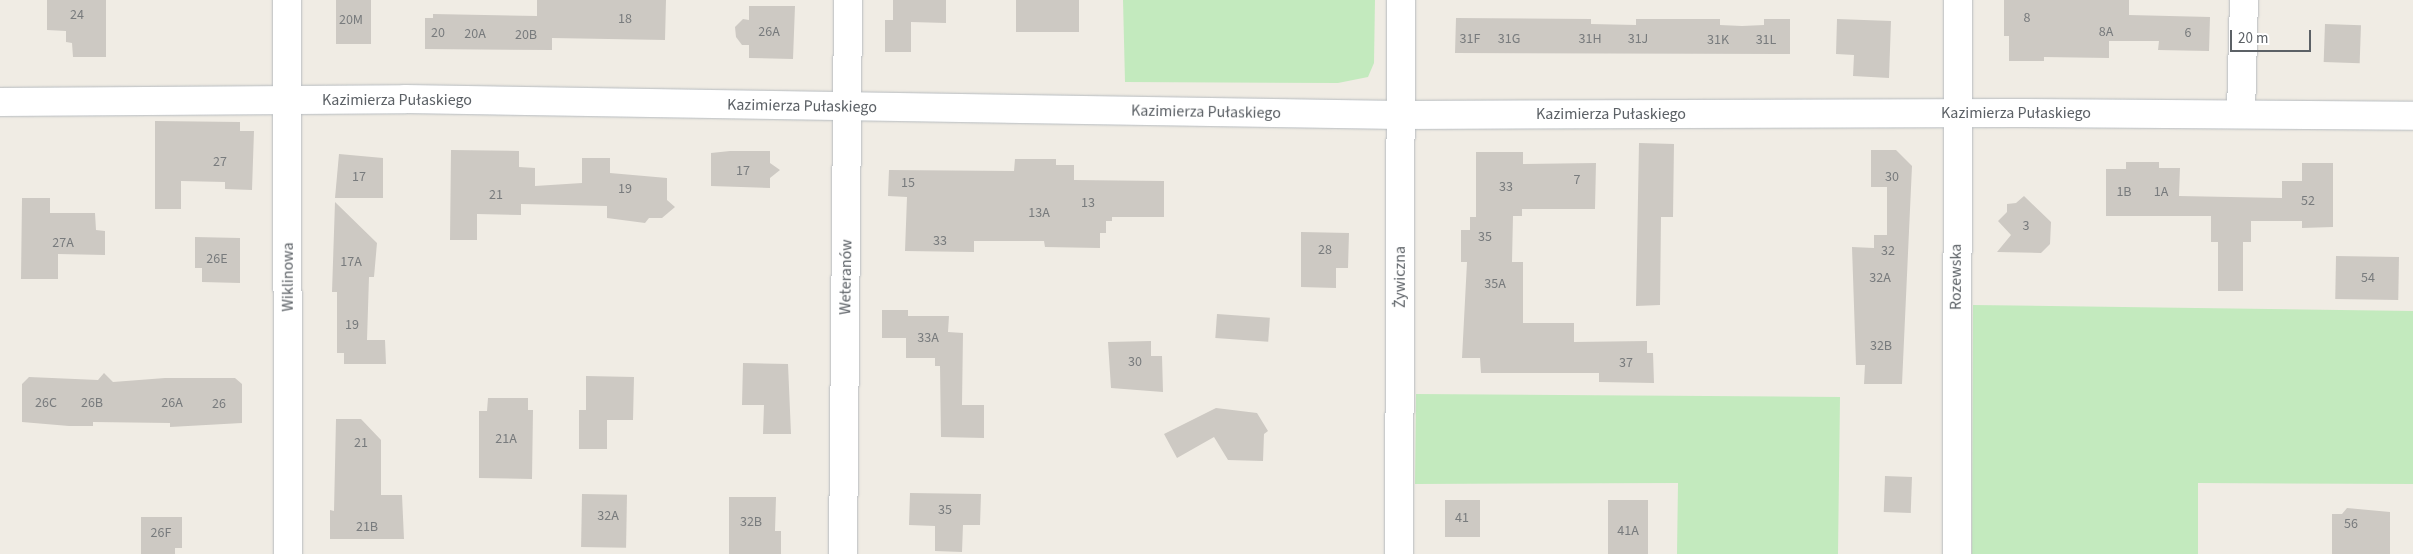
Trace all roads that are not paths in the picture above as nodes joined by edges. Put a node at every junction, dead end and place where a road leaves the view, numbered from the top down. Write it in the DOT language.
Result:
graph roads {
  1 [pos="288,0"];
  2 [pos="848,0"];
  3 [pos="1400,0"];
  4 [pos="1958,0"];
  5 [pos="2244,0"];
  6 [pos="287,100"];
  7 [pos="0,102"];
  8 [pos="848,106"];
  9 [pos="1956,112"];
  10 [pos="2241,113"];
  11 [pos="1400,115"];
  12 [pos="2413,116"];
  13 [pos="288,554"];
  14 [pos="843,554"];
  15 [pos="1399,554"];
  16 [pos="1956,554"];
  1 -- 6 [label="street, Wiklinowa"];
  2 -- 8 [label="street, Weteranów"];
  3 -- 11 [label="street, Żywiczna"];
  4 -- 9 [label="street, Rozewska"];
  5 -- 10 [label="street"];
  6 -- 7 [label="street, Kazimierza Pułaskiego"];
  6 -- 8 [label="street, Kazimierza Pułaskiego"];
  6 -- 13 [label="street, Wiklinowa"];
  8 -- 11 [label="street, Kazimierza Pułaskiego"];
  8 -- 14 [label="street, Weteranów"];
  9 -- 10 [label="street, Kazimierza Pułaskiego"];
  9 -- 11 [label="street, Kazimierza Pułaskiego"];
  9 -- 16 [label="street, Rozewska"];
  10 -- 12 [label="street, Kazimierza Pułaskiego"];
  11 -- 15 [label="street, Żywiczna"];
}
